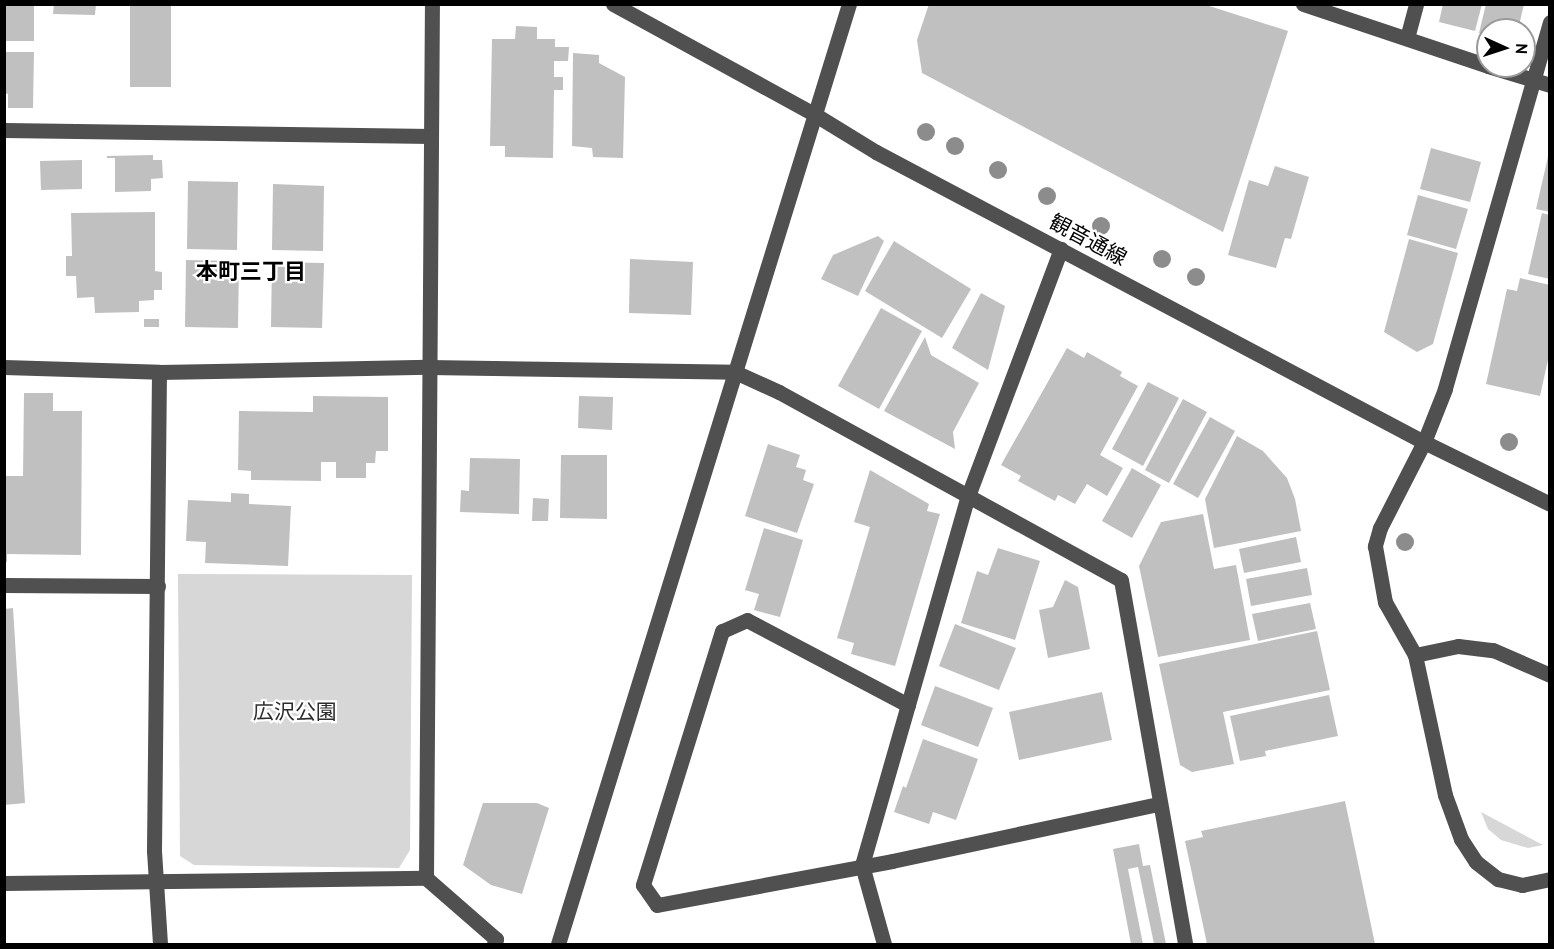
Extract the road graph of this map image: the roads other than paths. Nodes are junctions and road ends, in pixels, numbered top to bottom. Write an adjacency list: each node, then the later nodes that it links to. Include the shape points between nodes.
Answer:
1 (432, 4): 15 (street)
2 (613, 4): 13 (street, 観音通線)
3 (849, 4): 13 (street)
4 (1303, 4): 6 (street)
5 (1416, 4): 8 (street)
6 (1327, 8): 8 (street)
7 (1550, 22): 11 (street)
8 (1407, 38): 9 (street)
9 (1476, 62)
10 (1525, 78): 11 (street)
11 (1534, 81): 12 (street); 21 (street, via 1445,389)
12 (1550, 85)
13 (814, 114): 16 (street, 観音通線, via 876,152); 20 (street)
14 (4, 130): 15 (street)
15 (431, 136): 18 (street)
16 (1061, 249): 21 (street, 観音通線); 22 (street)
17 (4, 367): 19 (street)
18 (429, 367): 19 (street); 20 (street); 31 (street)
19 (159, 372): 25 (street)
20 (735, 372): 22 (street, via 779,392); 37 (street)
21 (1424, 442): 23 (street, 観音通線); 26 (street, via 1380,528 1375,546 1385,602)
22 (968, 496): 28 (street); 29 (street, via 1120,580)
23 (1550, 504)
24 (4, 585): 25 (street)
25 (158, 586): 33 (street)
26 (1415, 655): 27 (street, via 1458,646 1493,650); 32 (street, via 1445,795 1461,839 1476,862 1498,879 1522,885)
27 (1550, 675)
28 (908, 705): 30 (street); 30 (street, via 747,620 722,632 643,885 657,905)
29 (1158, 804): 30 (street); 39 (street)
30 (862, 865): 38 (street)
31 (426, 878): 33 (street); 36 (street, via 496,939)
32 (1550, 879)
33 (156, 881): 34 (street); 35 (street)
34 (4, 883)
35 (160, 945)
36 (494, 945)
37 (558, 945)
38 (884, 945)
39 (1185, 945)

